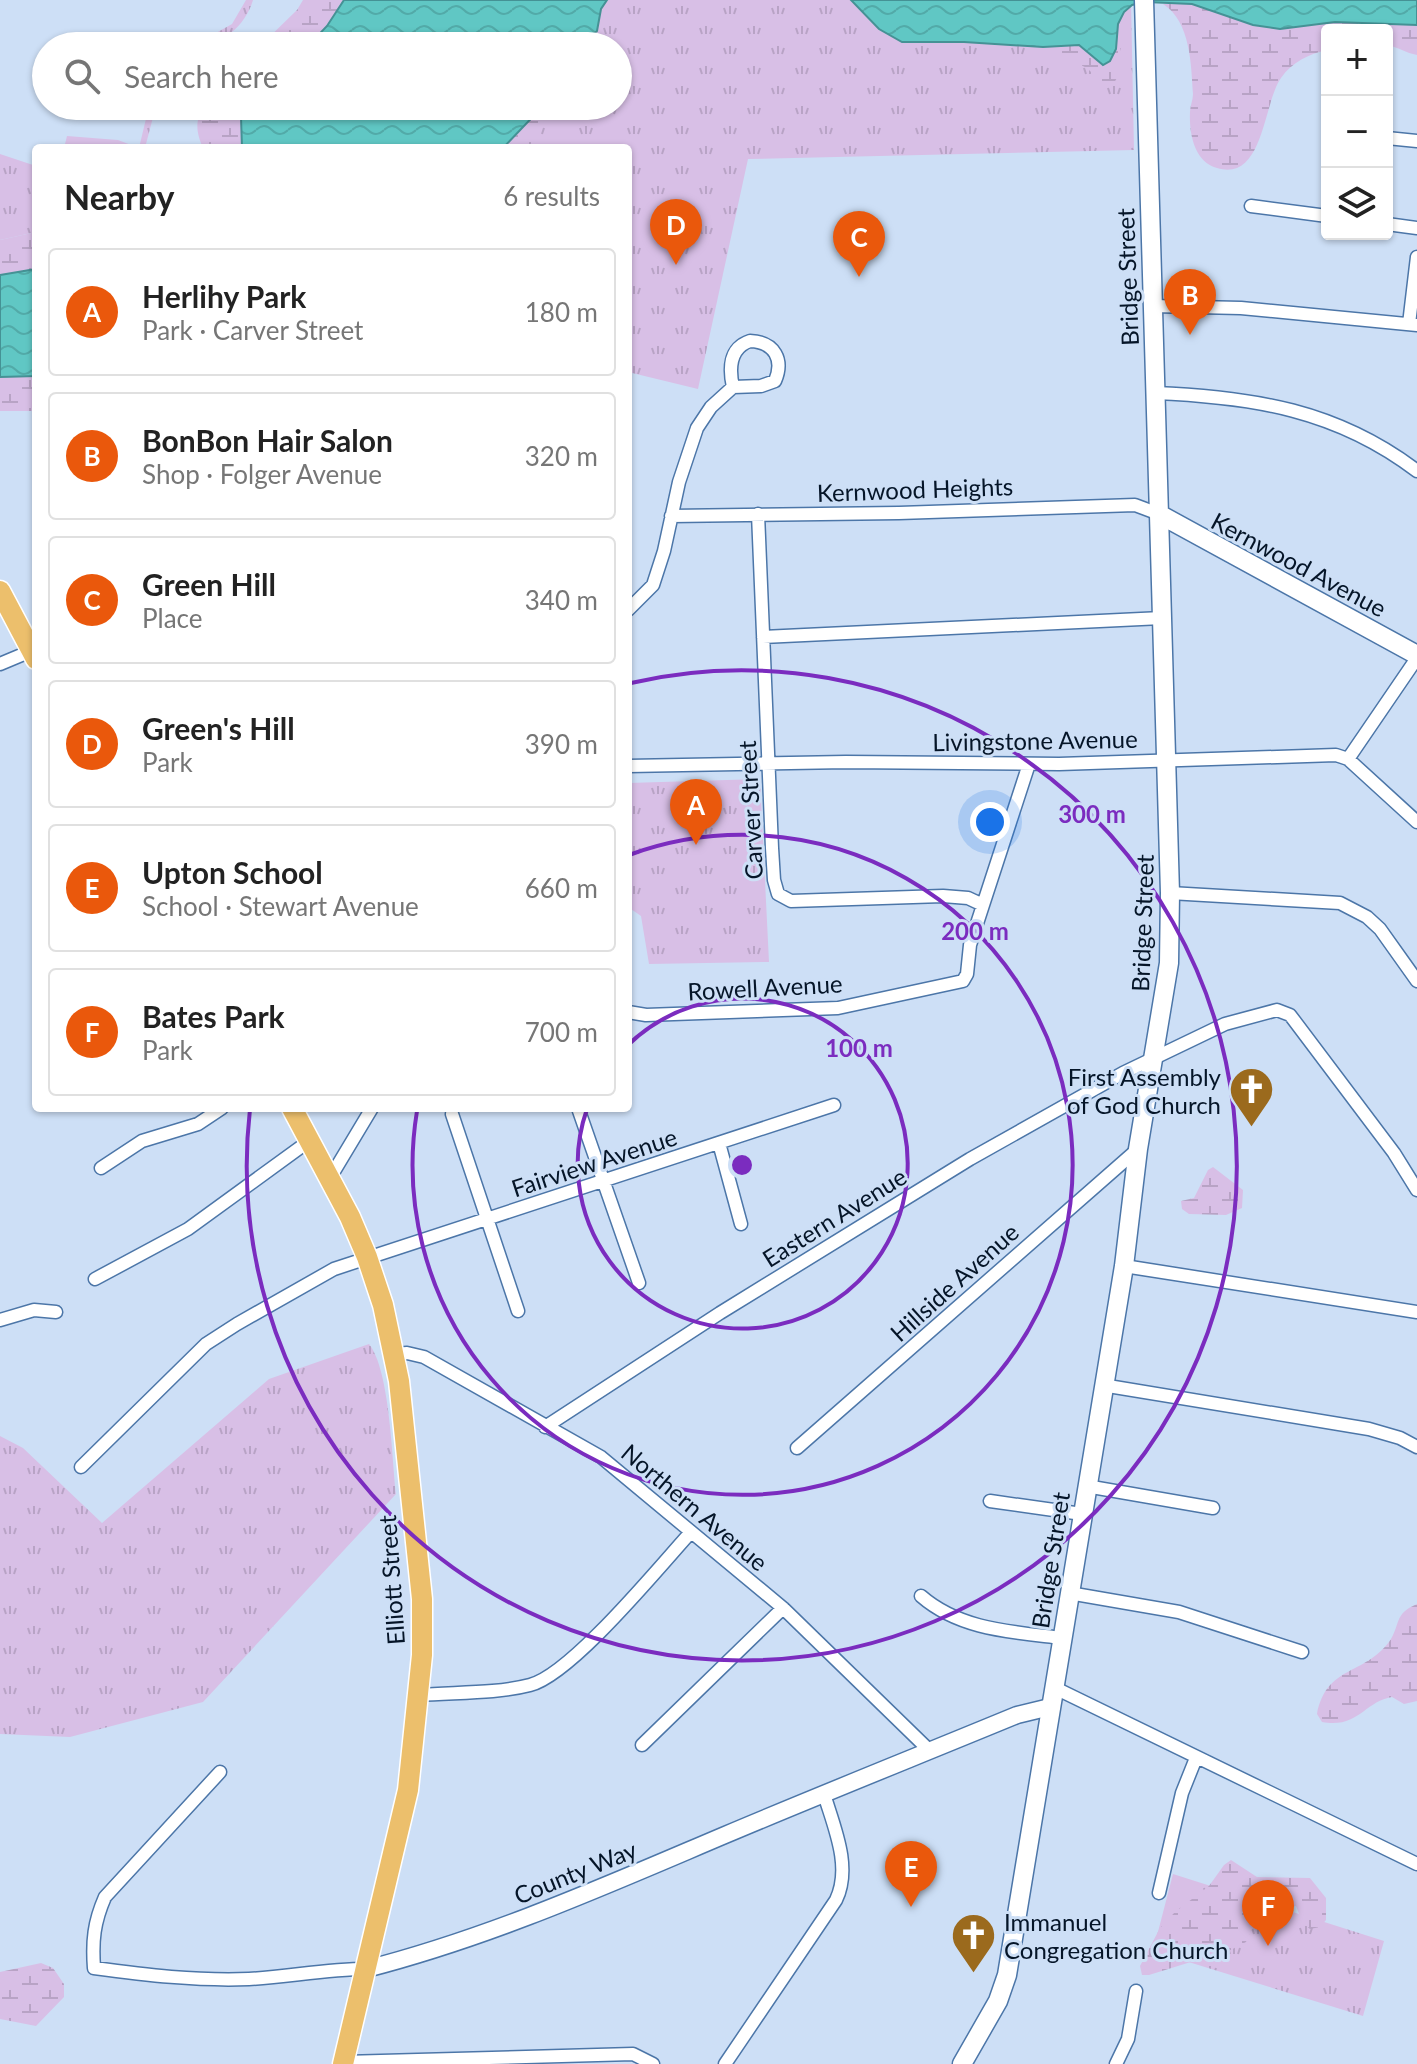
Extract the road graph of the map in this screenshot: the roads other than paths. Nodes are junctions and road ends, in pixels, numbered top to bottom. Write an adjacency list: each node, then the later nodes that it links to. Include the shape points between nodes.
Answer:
1 (1144, 3): 9 (main road, Bridge Street)
2 (1393, 139): 3 (street)
3 (1417, 141)
4 (1251, 206): 5 (street)
5 (1321, 215)
6 (1393, 225): 7 (street)
7 (1417, 228)
8 (1417, 257): 10 (street)
9 (1152, 306): 10 (street, via 1241,308); 12 (main road, Bridge Street)
10 (1413, 325)
11 (733, 387): 11 (street, via 730,373 737,349 755,341 773,349 780,362 775,381); 16 (street, via 697,428)
12 (1155, 393): 13 (street, via 1223,396 1296,411 1367,438); 15 (main road, Bridge Street)
13 (1417, 471)
14 (758, 514): 15 (street, Kernwood Heights, via 1135,505); 16 (street, Kernwood Heights); 20 (street, Carver Street)
15 (1159, 514): 19 (main road, Bridge Street); 23 (main road, Kernwood Avenue)
16 (671, 516): 18 (street, via 653,585)
17 (0, 591): 21 (main road)
18 (632, 606)
19 (1162, 618): 20 (street); 25 (main road, Bridge Street)
20 (763, 637): 27 (street, Carver Street)
21 (32, 651)
22 (32, 656): 24 (street)
23 (1417, 657): 26 (street)
24 (0, 664)
25 (1166, 759): 26 (street, Livingstone Avenue); 28 (street, Livingstone Avenue); 31 (main road, Bridge Street)
26 (1348, 759): 30 (street)
27 (768, 764): 28 (street, Livingstone Avenue); 29 (street, Livingstone Avenue); 32 (street, Carver Street, via 774,880 784,898 805,902 943,896)
28 (1029, 764): 32 (street, Rowell Avenue)
29 (632, 766)
30 (1417, 822)
31 (1170, 893): 33 (street, via 1340,903 1380,929); 35 (main road, Bridge Street, via 1169,963)
32 (983, 905): 34 (street, Rowell Avenue, via 963,981 838,1008)
33 (1417, 981)
34 (632, 1013)
35 (1154, 1059): 44 (main road, Bridge Street); 48 (street, Eastern Avenue, via 1225,1024 1277,1010 1290,1015); 61 (street, Eastern Avenue, via 970,1159)
36 (834, 1105): 43 (street, Fairview Avenue)
37 (216, 1112): 45 (street, via 198,1124 142,1141)
38 (294, 1112): 42 (main road, Elliott Street)
39 (370, 1112): 46 (street)
40 (579, 1112): 47 (street)
41 (452, 1114): 49 (street)
42 (309, 1141): 46 (main road, Elliott Street); 53 (street, via 188,1229)
43 (719, 1143): 47 (street, Fairview Avenue); 50 (street)
44 (1138, 1149): 52 (main road, Bridge Street); 63 (street, Hillside Avenue)
45 (101, 1168)
46 (330, 1178): 51 (main road, Elliott Street)
47 (604, 1182): 49 (street, Fairview Avenue); 54 (street)
48 (1417, 1190)
49 (488, 1220): 51 (street, Fairview Avenue); 55 (street)
50 (741, 1224)
51 (367, 1257): 59 (main road, Elliott Street); 64 (street, Fairview Avenue, via 334,1269 206,1344)
52 (1124, 1266): 57 (street); 60 (main road, Bridge Street)
53 (95, 1279)
54 (639, 1283)
55 (518, 1311)
56 (56, 1312): 58 (street, via 34,1310)
57 (1417, 1312)
58 (0, 1320)
59 (395, 1354): 61 (street, Northern Avenue, via 424,1357); 76 (main road, Elliott Street, via 422,1599)
60 (1102, 1385): 62 (street, via 1369,1429); 65 (main road, Bridge Street)
61 (545, 1427): 69 (street, Northern Avenue, via 601,1457)
62 (1417, 1447)
63 (797, 1448)
64 (81, 1467)
65 (1086, 1486): 67 (street); 68 (main road, Bridge Street)
66 (990, 1501): 68 (street)
67 (1213, 1508)
68 (1082, 1514): 70 (main road, Bridge Street)
69 (691, 1532): 72 (street, Northern Avenue); 76 (street, via 601,1631 546,1678 506,1689)
70 (1069, 1593): 73 (main road, Bridge Street); 74 (street, via 1179,1612)
71 (921, 1596): 73 (street, via 982,1627)
72 (783, 1608): 78 (street); 79 (street, Northern Avenue)
73 (1062, 1638): 75 (main road, Bridge Street)
74 (1302, 1652)
75 (1053, 1687): 77 (main road, Bridge Street); 80 (street)
76 (419, 1695): 85 (main road, Elliott Street, via 403,1818)
77 (1050, 1707): 79 (street, County Way); 91 (main road, Bridge Street, via 1007,1975)
78 (642, 1745)
79 (930, 1751): 82 (street, County Way)
80 (1196, 1758): 83 (street); 84 (street, via 1182,1793)
81 (220, 1772): 85 (street, County Way, via 105,1897 92,1936 94,1968 188,1980)
82 (824, 1794): 85 (street, County Way, via 513,1923); 90 (street, via 843,1885)
83 (1417, 1864)
84 (1159, 1893)
85 (366, 1969): 88 (main road, Elliott Street)
86 (1136, 1991): 92 (street, via 1128,2039)
87 (471, 2061): 88 (street); 89 (street, via 633,2054)
88 (344, 2063)
89 (653, 2064)
90 (725, 2064)
91 (962, 2064)
92 (1116, 2064)

